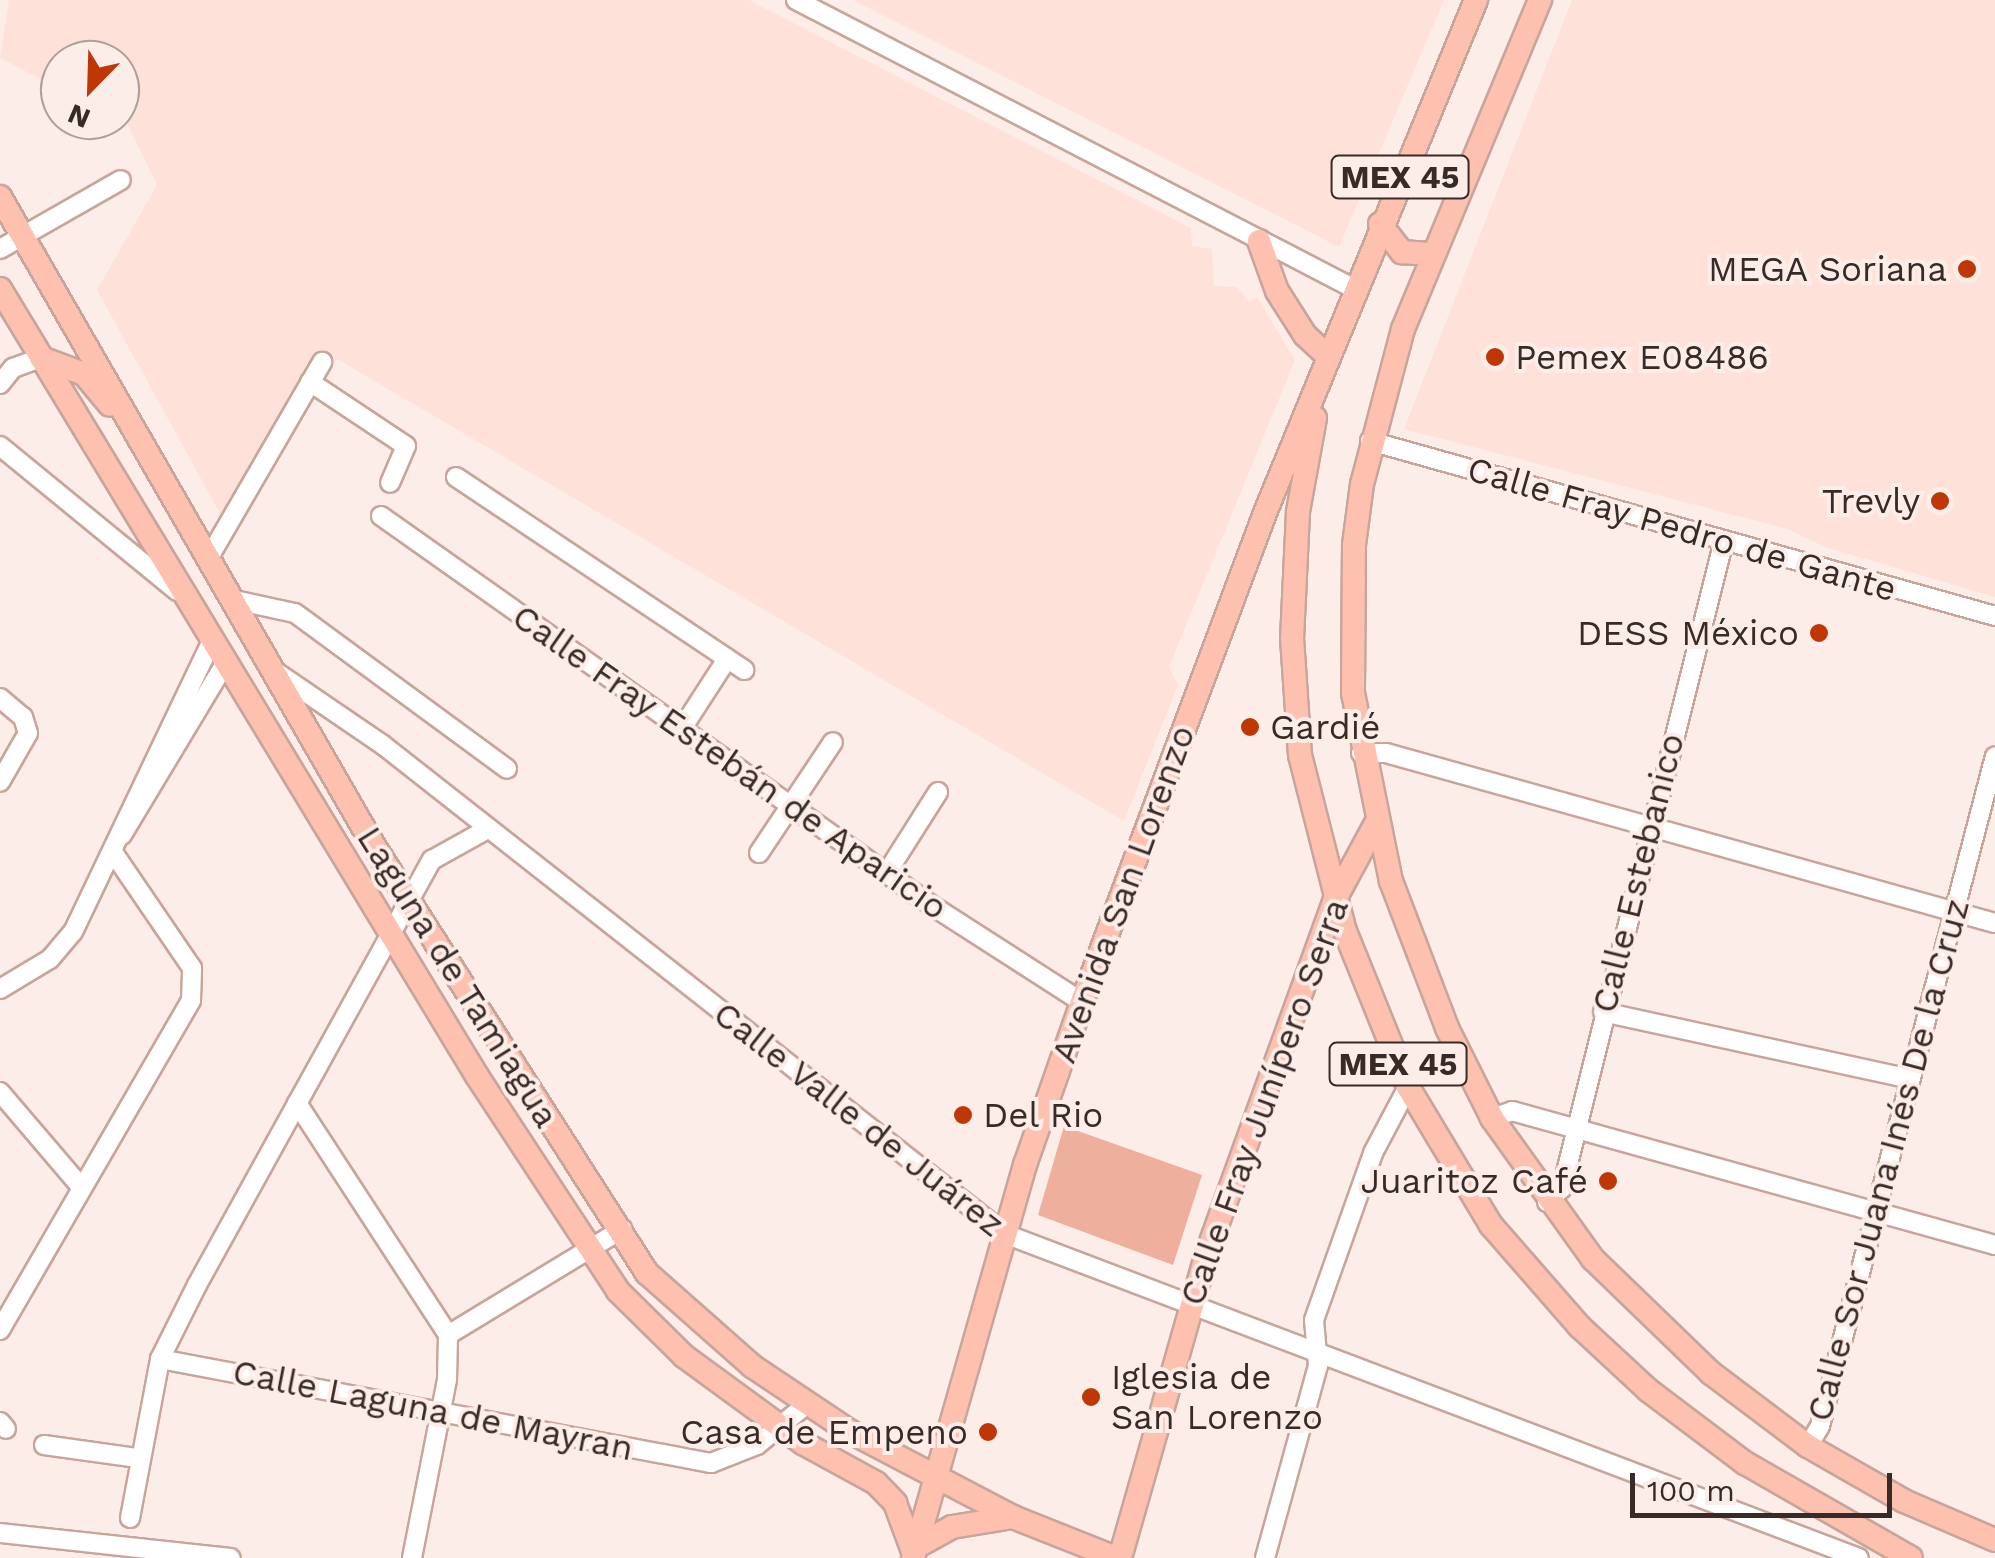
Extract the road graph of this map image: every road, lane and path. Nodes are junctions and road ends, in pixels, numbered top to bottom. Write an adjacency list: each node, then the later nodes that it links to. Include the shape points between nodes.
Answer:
1 (796, 0): 8 (street)
2 (1476, 0): 6 (main road, MEX 45)
3 (1540, 0): 10 (main road, MEX 45)
4 (121, 180): 7 (street)
5 (0, 197): 7 (main road, Laguna de Tamiagua)
6 (1380, 224): 10 (main road, via 1402,252); 11 (main road, MEX 45)
7 (22, 236): 9 (street); 21 (main road, Laguna de Tamiagua)
8 (1259, 241): 11 (street); 13 (main road, via 1277,291 1305,335)
9 (0, 249)
10 (1433, 254): 19 (main road, MEX 45)
11 (1355, 289): 13 (main road, MEX 45)
12 (0, 290): 14 (main road, Laguna de Tamiagua)
13 (1329, 356): 50 (main road, MEX 45, via 1298,512 1292,638 1300,755); 56 (main road, Avenida San Lorenzo / MEX 45)
14 (40, 358): 16 (street); 21 (main road, via 84,374); 27 (main road, Laguna de Tamiagua)
15 (322, 362): 17 (street)
16 (6, 366): 18 (street)
17 (310, 382): 23 (street, via 406,446); 26 (street)
18 (0, 384)
19 (1370, 441): 25 (street, Calle Fray Pedro de Gante); 38 (main road, MEX 45, via 1350,632)
20 (0, 446): 27 (street)
21 (149, 455): 26 (main road, Laguna de Tamiagua)
22 (456, 478): 31 (street)
23 (390, 483)
24 (381, 516): 36 (street, Calle Fray Estebán de Aparicio)
25 (1724, 540): 29 (street, Calle Fray Pedro de Gante); 45 (street, Calle Estebanico)
26 (208, 559): 28 (main road, Laguna de Tamiagua)
27 (184, 597): 30 (main road, Laguna de Tamiagua)
28 (230, 599): 33 (main road, Laguna de Tamiagua); 40 (street, via 295,613)
29 (1995, 616)
30 (211, 643): 32 (main road, Laguna de Tamiagua); 47 (street, via 126,809)
31 (727, 659): 34 (street); 36 (street)
32 (224, 665): 47 (street); 54 (main road, Laguna de Tamiagua)
33 (273, 670): 46 (street, Calle Valle de Juárez, via 383,746); 51 (main road, Laguna de Tamiagua)
34 (744, 670)
35 (0, 698): 41 (street, via 23,716 28,733)
36 (681, 730): 43 (street, Calle Fray Estebán de Aparicio)
37 (833, 742): 43 (street)
38 (1360, 753): 44 (main road, MEX 45); 45 (street, via 1386,753)
39 (1995, 756): 52 (street, Calle Sor Juana Inés De la Cruz)
40 (507, 769)
41 (0, 782)
42 (938, 792): 49 (street)
43 (791, 807): 48 (street); 49 (street, Calle Fray Estebán de Aparicio)
44 (1375, 825): 50 (main road, Calle Fray Junípero Serra / MEX 45); 62 (main road, MEX 45, via 1417,959)
45 (1648, 827): 52 (street); 57 (street, Calle Estebanico)
46 (486, 830): 51 (street, via 432,860); 68 (street, Calle Valle de Juárez)
47 (116, 845): 55 (street, via 63,946); 64 (street, via 186,956 193,988)
48 (759, 852)
49 (886, 874): 56 (street, Calle Fray Estebán de Aparicio)
50 (1336, 899): 59 (main road, MEX 45); 71 (main road, Calle Fray Junípero Serra / MEX 45)
51 (410, 904): 54 (street); 67 (main road, Laguna de Tamiagua)
52 (1954, 912): 53 (street); 58 (street, Calle Sor Juana Inés De la Cruz)
53 (1995, 923)
54 (393, 938): 61 (street); 70 (main road, Laguna de Tamiagua)
55 (0, 988)
56 (1082, 1002): 68 (main road, Avenida San Lorenzo / MEX 45)
57 (1603, 1012): 58 (street); 63 (street, Calle Estebanico)
58 (1910, 1078): 66 (street, Calle Sor Juana Inés De la Cruz)
59 (1408, 1087): 74 (street, via 1373,1153 1340,1240 1314,1320); 94 (main road, MEX 45, via 1492,1224 1579,1326 1648,1390 1746,1463)
60 (0, 1092): 64 (street)
61 (296, 1103): 73 (street); 75 (street)
62 (1492, 1118): 63 (street, via 1512,1111); 65 (main road, MEX 45)
63 (1574, 1130): 65 (street, Calle Estebanico, via 1562,1188); 66 (street)
64 (82, 1188): 72 (street)
65 (1547, 1202): 80 (main road, MEX 45, via 1652,1320)
66 (1876, 1216): 69 (street); 80 (street, Calle Sor Juana Inés De la Cruz, via 1820,1426)
67 (622, 1229): 70 (street); 76 (main road, Laguna de Tamiagua, via 666,1296)
68 (1005, 1234): 71 (street, Calle Valle de Juárez); 82 (main road, Avenida San Lorenzo / MEX 45)
69 (1995, 1245)
70 (587, 1247): 73 (street); 78 (main road, Laguna de Tamiagua, via 642,1319)
71 (1190, 1306): 74 (street, Calle Valle de Juárez); 91 (main road, Calle Fray Junípero Serra / MEX 45)
72 (0, 1329)
73 (448, 1335): 77 (street)
74 (1317, 1347): 92 (street, via 1318,1365); 93 (street, Calle Valle de Juárez)
75 (160, 1359): 77 (street, Calle Laguna de Mayran); 81 (street)
76 (807, 1404): 78 (street, Calle Laguna de Mayran); 82 (main road, Laguna de Tamiagua)
77 (442, 1411): 78 (street, Calle Laguna de Mayran, via 711,1462 739,1456); 90 (street)
78 (782, 1427): 88 (main road, Laguna de Tamiagua, via 876,1483 895,1503)
79 (44, 1445): 81 (street)
80 (1808, 1446): 86 (main road, MEX 45, via 1904,1501)
81 (138, 1458): 84 (street)
82 (937, 1477): 83 (main road, Laguna de Tamiagua); 88 (main road, Avenida San Lorenzo / MEX 45)
83 (1013, 1517): 87 (main road, Laguna de Tamiagua); 88 (main road, via 952,1528)
84 (130, 1518)
85 (0, 1533): 89 (street)
86 (1995, 1540)
87 (1071, 1548): 91 (main road, Laguna de Tamiagua)
88 (915, 1553)
89 (231, 1558)
90 (412, 1558)
91 (1118, 1558)
92 (1265, 1558)
93 (1859, 1558)
94 (1911, 1558)

